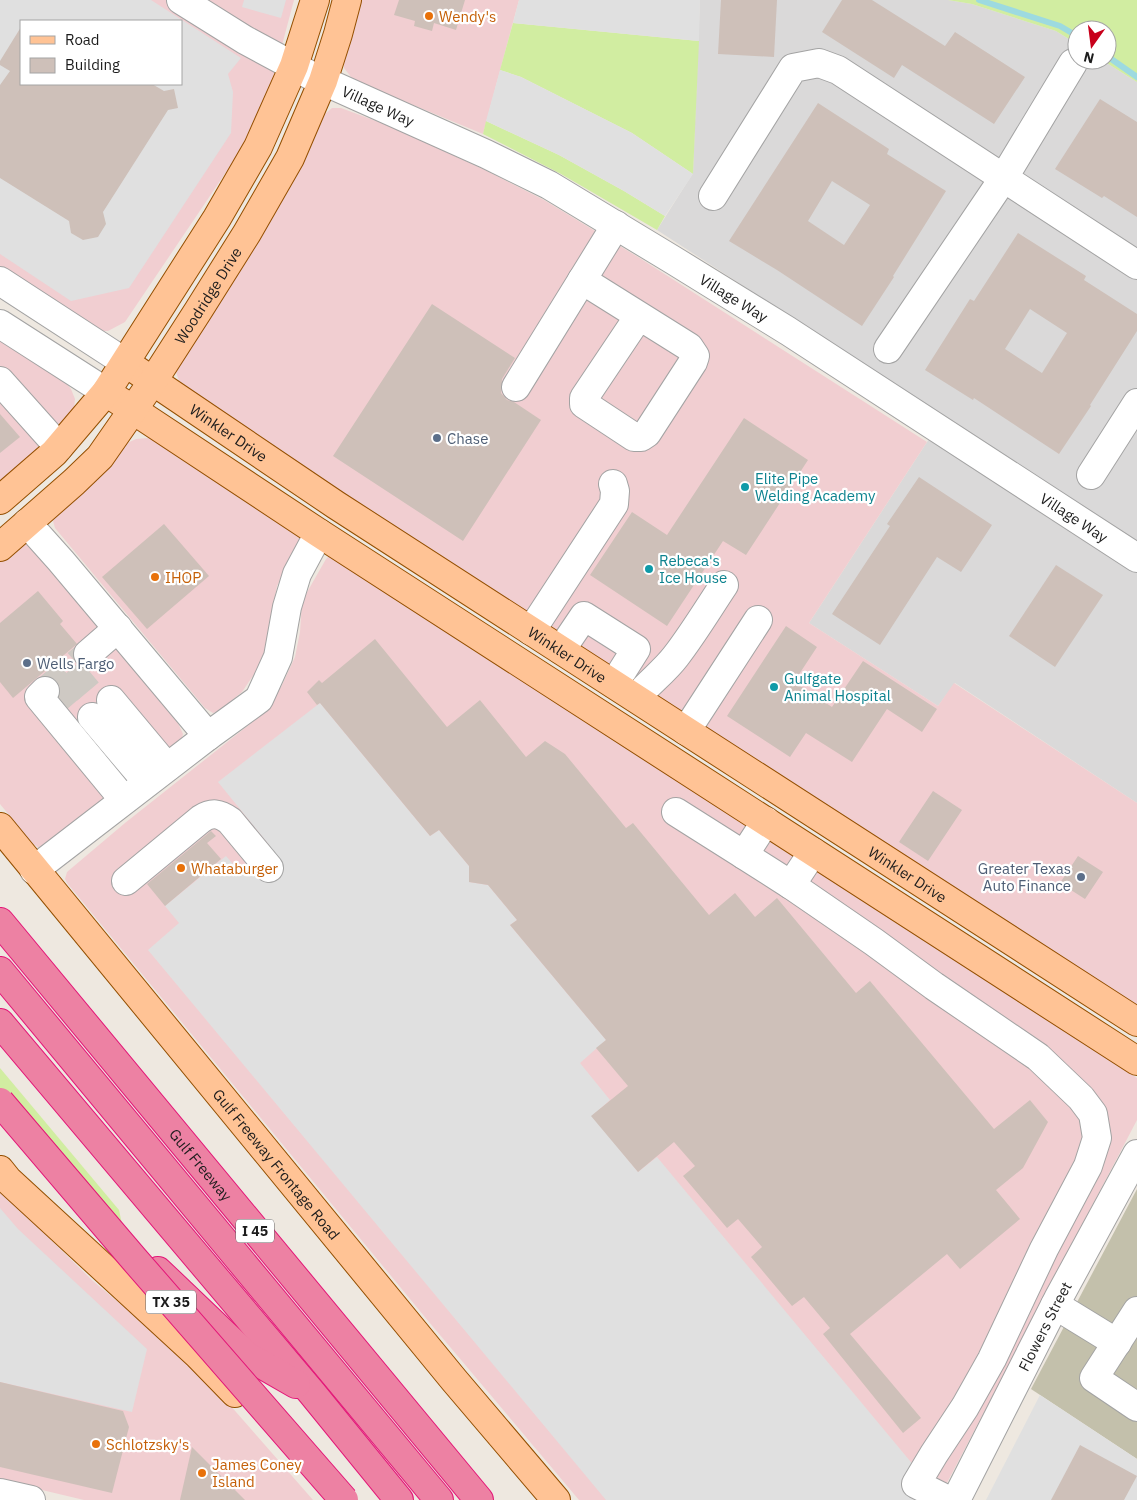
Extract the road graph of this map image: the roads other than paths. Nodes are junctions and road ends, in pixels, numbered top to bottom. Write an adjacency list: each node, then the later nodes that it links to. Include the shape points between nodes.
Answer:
1 (181, 0): 5 (street, Village Way, via 245,40)
2 (315, 0): 5 (main road, Woodridge Drive)
3 (347, 0): 5 (main road, Woodridge Drive, via 338,34)
4 (1069, 70): 6 (street)
5 (309, 74): 8 (street, Village Way, via 486,154 549,185); 15 (main road, Woodridge Drive, via 258,147 218,218); 17 (main road, Woodridge Drive, via 290,158)
6 (1003, 179): 7 (street, via 838,70 819,63 793,68); 9 (street); 14 (street)
7 (713, 196)
8 (616, 225): 10 (street); 31 (street, Village Way, via 788,331)
9 (1137, 265)
10 (582, 280): 12 (street); 18 (street)
11 (0, 281): 15 (street, Winkler Drive)
12 (639, 316)
13 (0, 324): 19 (street)
14 (888, 349)
15 (126, 363): 17 (main road, Winkler Drive); 19 (main road, Woodridge Drive)
16 (0, 381): 22 (street)
17 (153, 381): 21 (main road, Woodridge Drive); 26 (main road, Winkler Drive)
18 (516, 387)
19 (106, 392): 21 (main road); 22 (main road, Woodridge Drive)
20 (1137, 402): 23 (street)
21 (134, 409): 27 (main road, Woodridge Drive, via 100,457); 28 (main road)
22 (59, 446): 25 (main road, Woodridge Drive)
23 (1091, 475)
24 (614, 484): 37 (street, via 614,504)
25 (2, 494)
26 (336, 505): 28 (main road); 30 (main road, Winkler Drive)
27 (27, 523): 29 (main road, Woodridge Drive); 36 (street)
28 (319, 533): 32 (main road); 44 (street, via 297,574 278,657 259,698)
29 (0, 547)
30 (407, 551): 32 (main road); 37 (main road, Winkler Drive)
31 (1137, 558)
32 (388, 578): 34 (main road)
33 (724, 585): 41 (street, via 662,672 649,682)
34 (435, 608): 37 (main road, via 481,616 509,634 521,637); 45 (main road)
35 (758, 620): 43 (street)
36 (118, 628): 39 (street); 44 (street)
37 (531, 631): 38 (main road, Winkler Drive)
38 (561, 650): 41 (main road, Winkler Drive); 41 (street, via 584,616 636,649)
39 (88, 654)
40 (45, 691): 46 (street, via 38,696)
41 (625, 691): 42 (main road, Winkler Drive)
42 (662, 715): 43 (main road, Winkler Drive); 45 (main road)
43 (686, 731): 53 (main road, Winkler Drive)
44 (208, 736): 46 (street)
45 (642, 742): 48 (main road)
46 (147, 782): 46 (street, via 97,712); 54 (street)
47 (676, 812): 52 (street)
48 (766, 822): 51 (main road); 52 (street)
49 (0, 827): 54 (main road, Gulf Freeway Frontage Road)
50 (0, 843): 54 (main road, via 11,855)
51 (812, 852): 57 (main road); 58 (street)
52 (744, 855): 58 (street)
53 (881, 857): 57 (main road); 62 (main road, Winkler Drive)
54 (31, 867): 82 (main road, Gulf Freeway Frontage Road)
55 (269, 868): 56 (street, via 230,821 215,813 201,820)
56 (126, 881)
57 (862, 884): 63 (main road)
58 (791, 885): 67 (street, via 1038,1057 1074,1091 1093,1114 1097,1138)
59 (0, 922): 81 (highway, Gulf Freeway / I 45)
60 (0, 971): 80 (highway, Gulf Freeway / I 45)
61 (0, 1022): 73 (highway)
62 (1137, 1022)
63 (1137, 1061)
64 (0, 1102): 78 (highway, TX 35, bridge)
65 (0, 1120): 73 (highway, via 247,1356)
66 (1137, 1154): 69 (street, Flowers Street)
67 (1088, 1166): 69 (street); 83 (street, via 992,1359 916,1484)
68 (0, 1170): 77 (main road, via 198,1354 277,1437)
69 (1121, 1184): 70 (street, Flowers Street)
70 (1055, 1305): 72 (street); 84 (street, Flowers Street)
71 (1137, 1311): 72 (street)
72 (1117, 1343): 74 (street, via 1094,1378)
73 (312, 1393): 79 (highway)
74 (1137, 1407)
75 (0, 1493): 76 (street)
76 (31, 1500)
77 (328, 1500)
78 (344, 1500)
79 (399, 1500)
80 (439, 1500)
81 (479, 1500)
82 (556, 1500)
83 (948, 1500)
84 (956, 1500)

